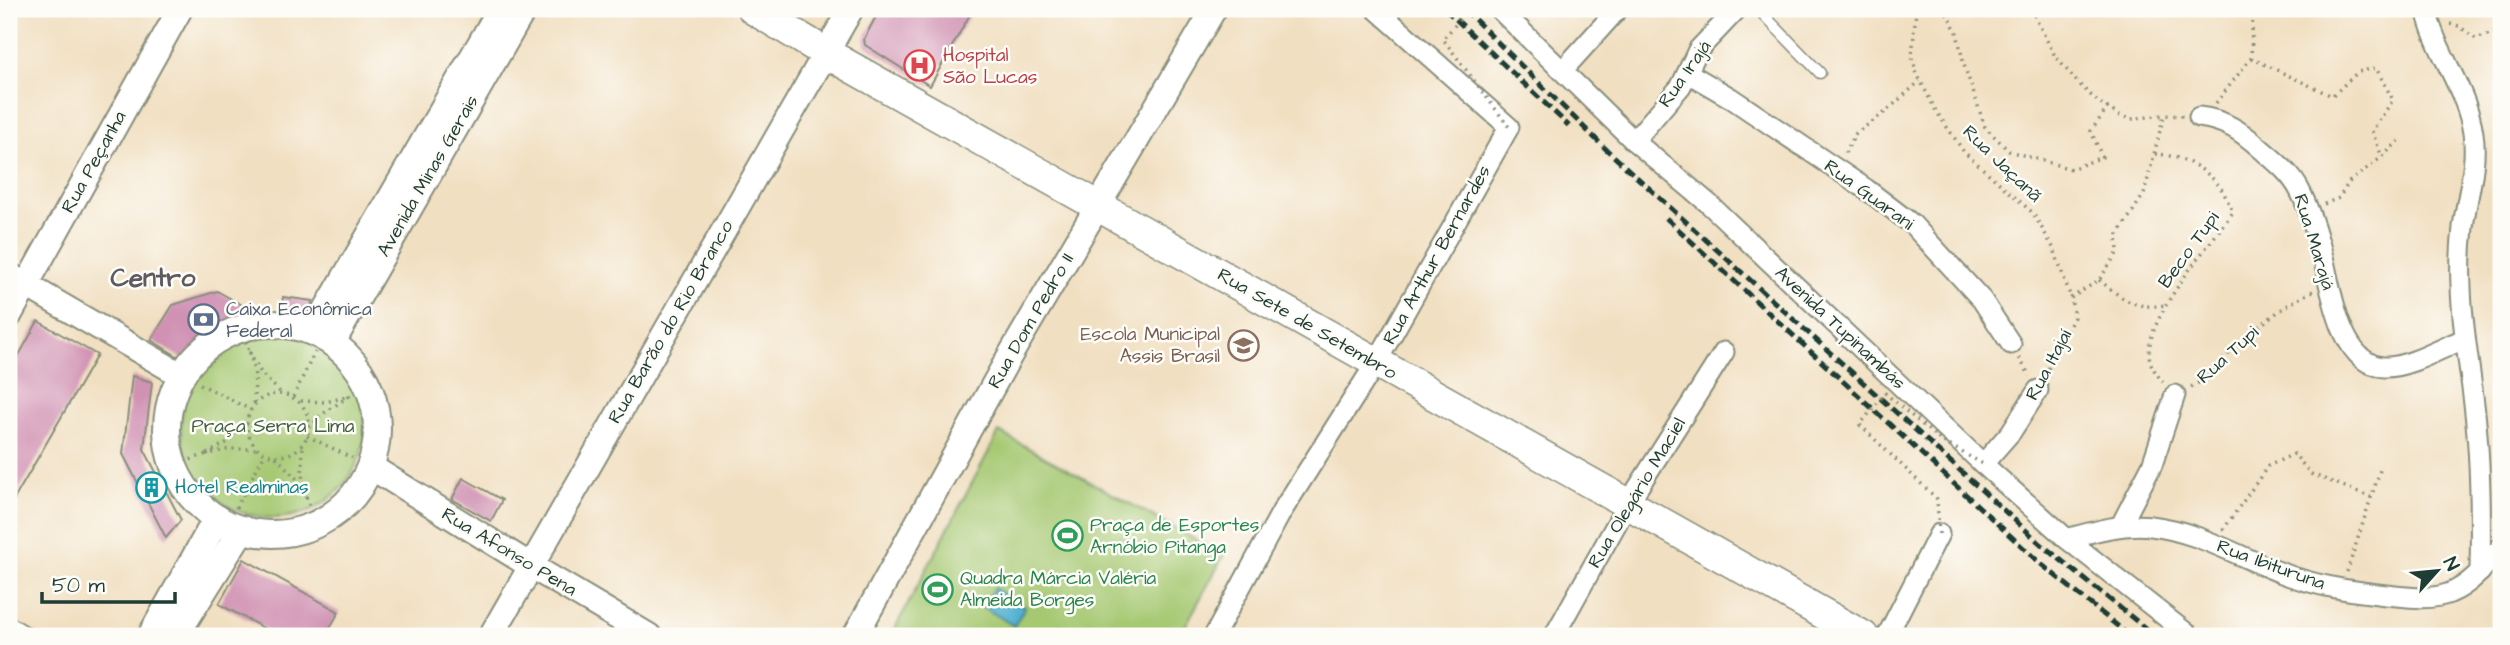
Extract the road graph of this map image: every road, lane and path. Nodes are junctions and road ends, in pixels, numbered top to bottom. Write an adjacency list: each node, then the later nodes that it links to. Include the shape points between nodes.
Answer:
1 (180, 9): 37 (street, Rua Peçanha)
2 (501, 9): 44 (main road, Avenida Minas Gerais)
3 (523, 9): 44 (main road, Avenida Minas Gerais)
4 (753, 9): 20 (main road, Rua Sete de Setembro)
5 (851, 9): 20 (street, Rua Barão do Rio Branco)
6 (1214, 9): 35 (street, Rua Dom Pedro II)
7 (1376, 9): 29 (street)
8 (1469, 9): 29 (path, bridge, via 1443,40)
9 (1499, 9): 22 (street, Avenida Tupinambás)
10 (1618, 9): 22 (street)
11 (1737, 9): 23 (street, Rua Irajá, via 1698,50)
12 (1758, 9): 24 (lane)
13 (1916, 9): 25 (path, Rua Jaçanã, via 1912,58)
14 (1941, 9): 26 (path, via 1958,33 1985,127 2009,151 2071,169 2102,157 2091,131)
15 (2031, 9): 26 (path, via 2064,68)
16 (2253, 9): 21 (path)
17 (2426, 9): 45 (street, via 2473,131 2475,155 2463,228)
18 (2501, 30): 19 (path, via 2476,39)
19 (2471, 35)
20 (826, 53): 35 (main road, Rua Sete de Setembro); 80 (street, Rua Barão do Rio Branco)
21 (2251, 58): 28 (path); 34 (path, via 2332,96 2358,72 2376,68 2393,100 2372,131)
22 (1563, 70): 32 (street, Avenida Tupinambás)
23 (1688, 73): 32 (street, Rua Irajá); 46 (street, Rua Guarani, via 1912,224 1982,300)
24 (1820, 73)
25 (1920, 81): 30 (path); 40 (path, Rua Jaçanã, via 1964,152 2033,213 2054,249)
26 (2108, 107): 27 (path, via 2131,119)
27 (2164, 115): 28 (path); 33 (path)
28 (2202, 118): 36 (street, Rua Marajá, via 2241,131 2287,171)
29 (1509, 127): 49 (street, Rua Arthur Bernardes)
30 (1852, 139)
31 (2401, 139): 34 (path)
32 (1634, 141): 68 (street, Avenida Tupinambás, via 1708,203)
33 (2155, 154): 38 (path, via 2144,194 2117,236 2118,252); 41 (path, Beco Tupi, via 2194,164 2220,186 2233,212)
34 (2382, 157): 36 (path, via 2349,182 2339,198)
35 (1098, 205): 49 (main road, Rua Sete de Setembro); 89 (street, Rua Dom Pedro II)
36 (2306, 205): 39 (street, Rua Marajá)
37 (17, 279): 42 (street, Rua Peçanha); 50 (street)
38 (2099, 279): 40 (path); 41 (path, via 2127,302 2148,308)
39 (2328, 284): 45 (street, Rua Marajá, via 2341,328 2353,348 2382,368 2400,366); 54 (path, Rua Tupi, via 2294,300 2251,332 2200,382)
40 (2071, 298): 51 (path, Rua Itajaí, via 2074,317)
41 (2167, 304): 54 (path, Beco Tupi, via 2156,323 2149,354 2155,374)
42 (9, 316)
43 (243, 335): 48 (path)
44 (322, 339): 50 (main road, via 278,323 250,325 222,336 199,353); 56 (path); 67 (main road, via 357,367 373,398 377,433)
45 (2464, 339): 81 (street, via 2480,469)
46 (2011, 344): 51 (path)
47 (1724, 352): 72 (street, Rua Olegário Maciel)
48 (250, 353): 53 (path, via 261,373); 58 (path, via 255,376)
49 (1376, 363): 72 (main road, Rua Sete de Setembro); 90 (street, Rua Arthur Bernardes, via 1282,511)
50 (185, 377): 58 (path); 75 (main road, via 171,400 170,454 180,479 197,501)
51 (2038, 390): 68 (street, Rua Itajaí)
52 (363, 391): 55 (path)
53 (283, 394): 56 (path); 58 (path, via 262,398)
54 (2175, 395): 76 (street, Rua Tupi, via 2152,465)
55 (349, 396): 57 (path, via 327,402); 60 (path, via 320,416)
56 (293, 397): 57 (path)
57 (298, 401): 60 (path, via 307,413)
58 (253, 407): 59 (path)
59 (248, 421): 63 (path, via 249,436); 64 (path, via 237,435)
60 (309, 430): 61 (path)
61 (307, 436): 62 (path); 67 (path)
62 (303, 443): 65 (path, via 291,454); 70 (path)
63 (263, 451): 64 (path, via 230,449); 65 (path); 75 (path)
64 (207, 454): 66 (path)
65 (275, 456): 70 (path, via 288,466)
66 (184, 463)
67 (362, 463): 75 (main road, via 355,494 332,516 304,529 273,534); 80 (street, Rua Afonso Pena)
68 (1983, 464): 77 (path, bridge, via 1940,440 1885,393 1860,425 1937,499); 78 (street, Avenida Tupinambás)
69 (2381, 467): 71 (path)
70 (306, 497): 73 (path)
71 (2371, 497): 74 (path, via 2311,474 2294,454 2268,466); 82 (path)
72 (1627, 505): 91 (street, Rua Olegário Maciel); 92 (main road, Rua Sete de Setembro)
73 (314, 516)
74 (2230, 520)
75 (230, 521): 85 (main road); 86 (main road)
76 (2121, 525): 78 (street, Rua Ibituruna); 82 (street, Rua Ibituruna, via 2174,530 2283,574)
77 (1939, 534): 93 (street)
78 (2067, 539): 94 (street, Avenida Tupinambás)
79 (2501, 547): 81 (street, Rua Ibituruna)
80 (531, 566): 87 (street, Rua Barão do Rio Branco); 88 (street, Rua Afonso Pena)
81 (2480, 572): 82 (street, Rua Ibituruna, via 2439,597)
82 (2341, 589)
83 (9, 627): 84 (street)
84 (24, 636)
85 (151, 636)
86 (175, 636)
87 (491, 636)
88 (649, 636)
89 (855, 636)
90 (1214, 636)
91 (1554, 636)
92 (1863, 636)
93 (1887, 636)
94 (2190, 636)

